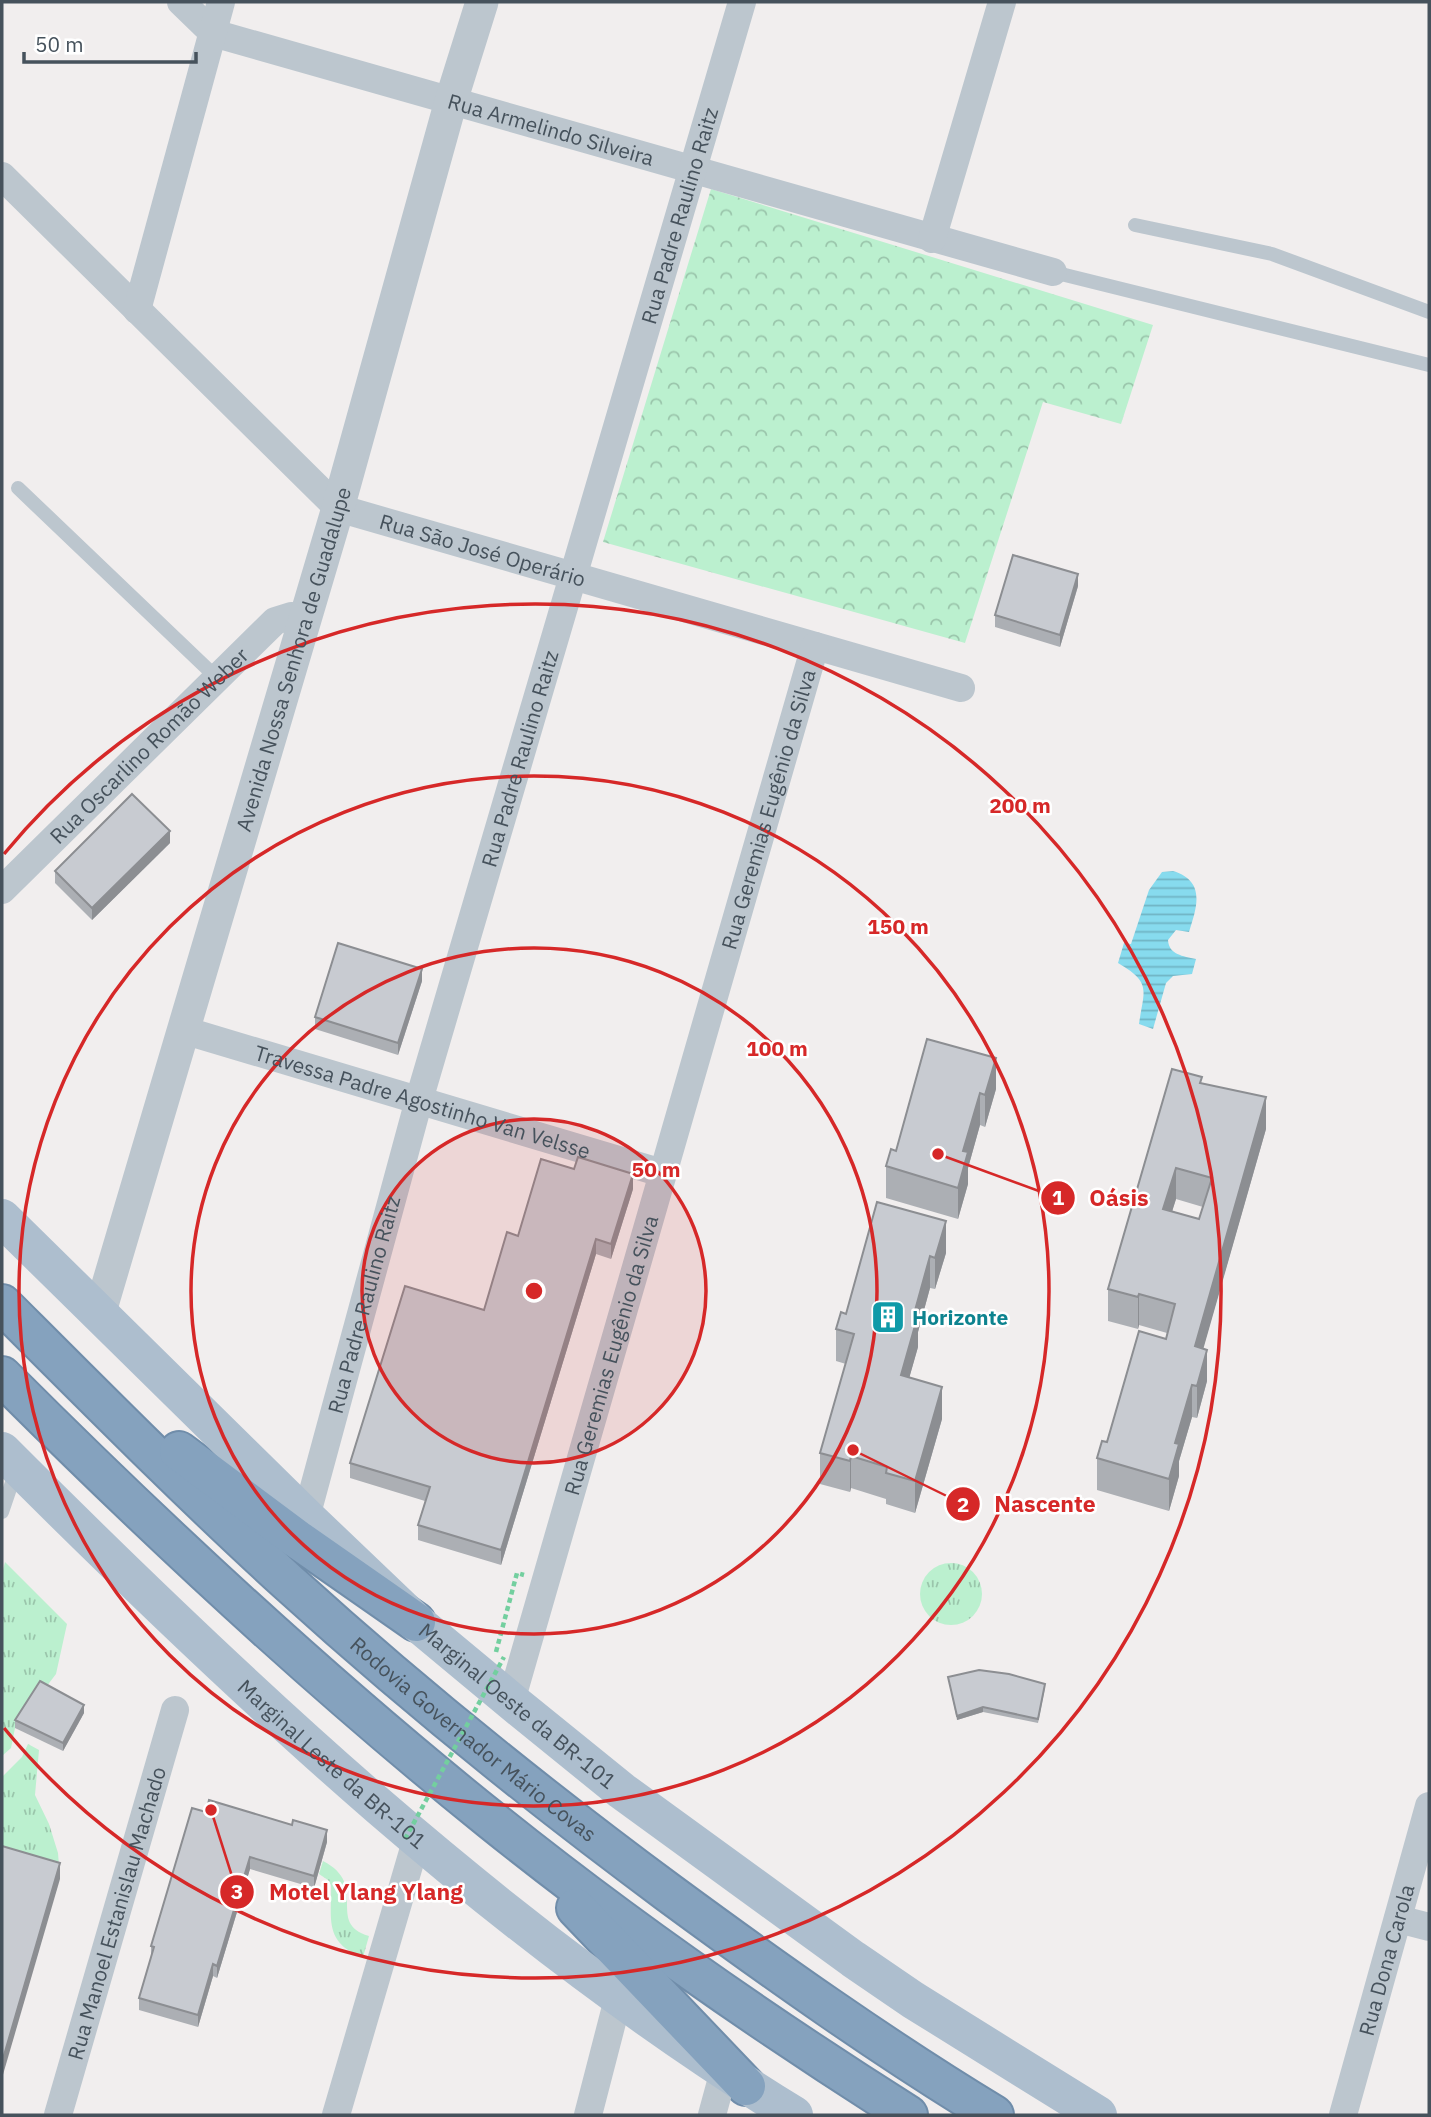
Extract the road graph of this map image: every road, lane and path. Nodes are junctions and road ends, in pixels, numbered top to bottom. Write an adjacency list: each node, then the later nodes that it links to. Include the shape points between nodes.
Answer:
1 (181, 2): 6 (street, Rua Armelindo Silveira)
2 (221, 2): 6 (street)
3 (482, 2): 7 (street, Avenida Nossa Senhora de Guadalupe)
4 (742, 2): 8 (street, Rua Padre Raulino Raitz)
5 (1002, 2): 11 (street)
6 (213, 33): 7 (street, Rua Armelindo Silveira); 13 (street)
7 (451, 101): 8 (street, Rua Armelindo Silveira); 17 (street, Avenida Nossa Senhora de Guadalupe)
8 (693, 170): 11 (street, Rua Armelindo Silveira); 18 (street, Rua Padre Raulino Raitz)
9 (2, 176): 13 (street, Rua São José Operário)
10 (1135, 225): 14 (lane, via 1272,254)
11 (932, 239): 12 (street, Rua Armelindo Silveira)
12 (1053, 272): 15 (lane)
13 (137, 310): 17 (street, Rua São José Operário)
14 (1429, 312)
15 (1429, 365)
16 (18, 488): 21 (lane)
17 (338, 508): 18 (street, Rua São José Operário); 19 (street, Avenida Nossa Senhora de Guadalupe)
18 (573, 576): 20 (street, Rua São José Operário); 25 (street, Rua Padre Raulino Raitz)
19 (305, 617): 21 (street, Rua Oscarlino Romão Weber, via 275,621); 24 (street, Avenida Nossa Senhora de Guadalupe)
20 (815, 646): 22 (street, Rua São José Operário); 26 (street, Rua Geremias Eugênio da Silva)
21 (217, 678): 23 (street, Rua Oscarlino Romão Weber)
22 (961, 688)
23 (2, 890)
24 (183, 1030): 25 (street, Travessa Padre Agostinho Van Velsse); 29 (street, Avenida Nossa Senhora de Guadalupe)
25 (419, 1100): 26 (street, Travessa Padre Agostinho Van Velsse); 34 (street, Rua Padre Raulino Raitz)
26 (662, 1173): 37 (street, Rua Geremias Eugênio da Silva)
27 (2, 1218): 29 (main road, Marginal Oeste da BR-101)
28 (2, 1304): 31 (highway, Rodovia Governador Mário Covas)
29 (99, 1315): 34 (main road, Marginal Oeste da BR-101)
30 (2, 1376): 40 (highway, via 253,1617)
31 (74, 1376): 35 (highway); 52 (highway, Rodovia Governador Mário Covas, via 288,1583 533,1790 826,2008)
32 (10, 1459): 33 (lane); 41 (main road, Marginal Leste da BR-101, via 228,1672)
33 (2, 1511)
34 (306, 1517): 35 (main road, Marginal Oeste da BR-101)
35 (416, 1622): 37 (main road, Marginal Oeste da BR-101)
36 (504, 1657): 41 (path, bridge)
37 (511, 1701): 53 (main road, Marginal Oeste da BR-101, via 622,1791 853,1959)
38 (175, 1710): 46 (street, Rua Manoel Estanislau Machado)
39 (1429, 1806): 42 (street, Rua Dona Carola)
40 (492, 1821): 45 (highway); 51 (highway, via 674,1958)
41 (411, 1838): 44 (main road, Marginal Leste da BR-101); 47 (street)
42 (1398, 1919): 43 (street); 54 (street, Rua Dona Carola)
43 (1429, 1927)
44 (618, 1999): 45 (main road, Marginal Leste da BR-101); 48 (street)
45 (735, 2078): 49 (street); 50 (main road, Marginal Leste da BR-101)
46 (58, 2115)
47 (337, 2115)
48 (588, 2115)
49 (712, 2115)
50 (794, 2115)
51 (908, 2115)
52 (994, 2115)
53 (1098, 2115)
54 (1343, 2115)

